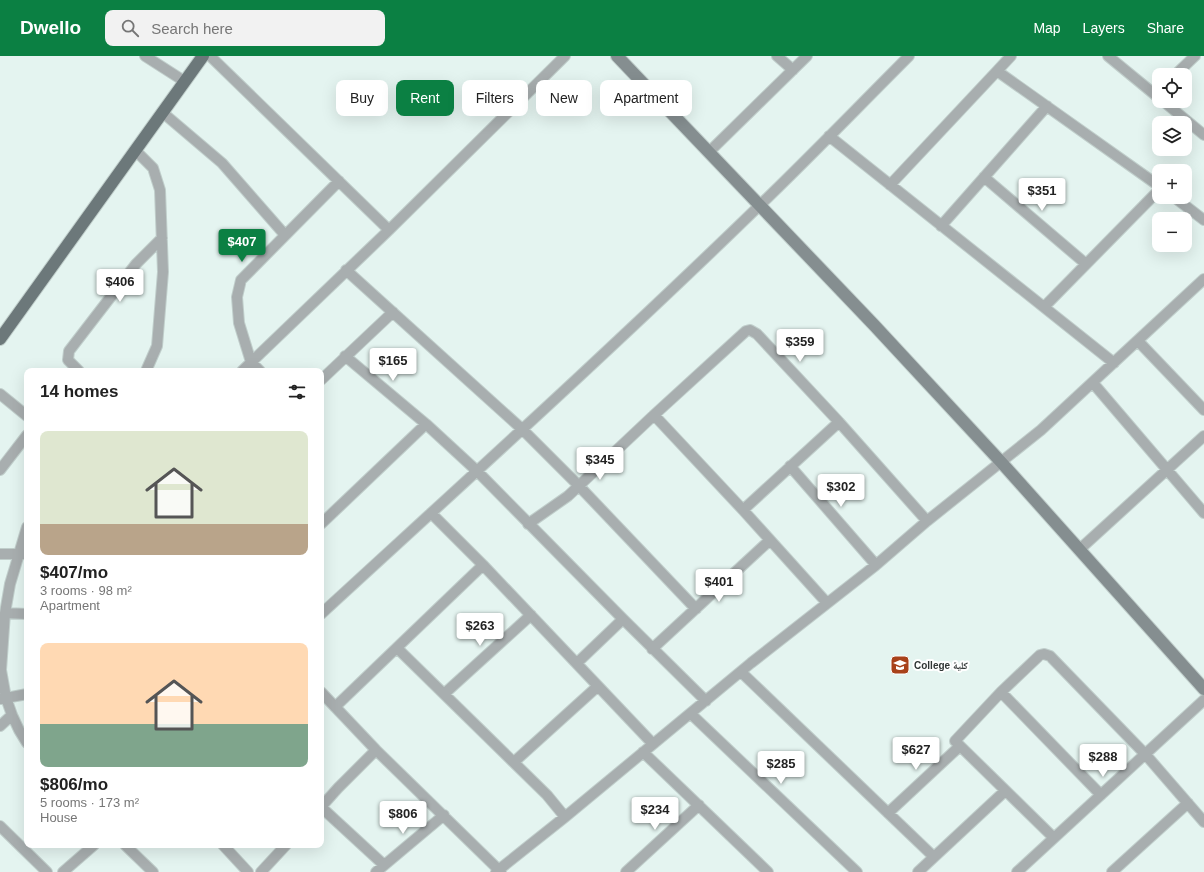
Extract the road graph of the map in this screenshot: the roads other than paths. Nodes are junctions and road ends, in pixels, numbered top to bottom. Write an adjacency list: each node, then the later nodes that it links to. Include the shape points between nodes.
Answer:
1 (145, 56): 15 (street)
2 (203, 56): 15 (main road)
3 (210, 56): 25 (street)
4 (565, 56): 33 (street)
5 (617, 56): 23 (street)
6 (776, 56): 13 (street)
7 (807, 56): 13 (street)
8 (909, 56): 20 (street)
9 (1011, 56): 14 (street)
10 (1108, 56): 16 (street)
11 (1195, 56): 12 (street)
12 (1183, 68)
13 (793, 70): 23 (street)
14 (997, 71): 17 (street); 27 (street)
15 (184, 81): 19 (main road)
16 (1152, 91)
17 (1047, 106): 24 (street); 26 (street)
18 (1172, 108): 21 (street)
19 (162, 112): 22 (main road); 34 (street, via 222,163)
20 (829, 136): 27 (street); 30 (street)
21 (1204, 136)
22 (135, 150): 35 (street, via 152,168 160,190); 41 (main road)
23 (709, 152): 30 (street)
24 (984, 177): 32 (street); 36 (street)
25 (339, 181): 33 (street); 34 (street)
26 (1152, 181)
27 (890, 185): 32 (street)
28 (1152, 197): 36 (street)
29 (1183, 204): 31 (street)
30 (760, 206): 58 (street); 61 (street)
31 (1204, 220)
32 (941, 226): 39 (street)
33 (390, 230): 37 (street)
34 (285, 235): 44 (street, via 240,280 237,297 239,323)
35 (162, 238): 46 (street, via 136,264 69,351 68,360); 47 (street, via 163,272 157,346)
36 (1086, 264): 39 (street)
37 (346, 270): 40 (street); 44 (street)
38 (1203, 282): 42 (street)
39 (1044, 307): 45 (street)
40 (393, 312): 43 (street); 58 (street)
41 (0, 339)
42 (1138, 341): 45 (street); 53 (street)
43 (345, 356): 50 (street); 57 (street)
44 (251, 362): 48 (street); 49 (street)
45 (1114, 363): 51 (street)
46 (76, 368)
47 (147, 368)
48 (245, 368)
49 (257, 368)
50 (324, 377)
51 (1093, 383): 61 (street); 64 (street)
52 (0, 394): 54 (street)
53 (1204, 410)
54 (24, 414)
55 (654, 415): 56 (street, via 750,330 760,337); 66 (street); 67 (street)
56 (839, 422): 62 (street); 71 (street)
57 (426, 424): 65 (street); 70 (street)
58 (523, 430): 65 (street); 66 (street)
59 (1204, 436): 64 (street)
60 (24, 439): 63 (street)
61 (1001, 462): 71 (street); 74 (street)
62 (790, 466): 67 (street); 78 (street)
63 (0, 470)
64 (1168, 470): 69 (street); 74 (street)
65 (477, 471): 68 (street); 72 (street)
66 (579, 486): 72 (street); 80 (street)
67 (743, 510): 73 (street)
68 (431, 513): 77 (street); 81 (street)
69 (1204, 513)
70 (324, 521)
71 (927, 521): 78 (street)
72 (528, 524): 85 (street)
73 (770, 540): 79 (street); 80 (street)
74 (1080, 550): 92 (street)
75 (0, 554): 76 (street)
76 (23, 554): 82 (street, via 10,584)
77 (483, 565): 84 (street); 87 (street)
78 (876, 565): 79 (street)
79 (827, 603): 90 (street)
80 (696, 609): 88 (street)
81 (324, 611)
82 (5, 613): 83 (street); 86 (street)
83 (24, 614)
84 (531, 615): 89 (street); 94 (street)
85 (623, 620): 88 (street); 89 (street)
86 (2, 627): 97 (street)
87 (397, 648): 94 (street); 100 (street)
88 (652, 649): 99 (street)
89 (577, 663): 91 (street)
90 (741, 672): 99 (street); 117 (street)
91 (598, 686): 105 (street); 110 (street)
92 (1204, 689)
93 (1001, 692): 106 (street, via 955,741); 109 (street, via 1040,655 1050,656); 112 (street)
94 (444, 694): 110 (street)
95 (24, 695): 97 (street)
96 (324, 695): 100 (street)
97 (3, 699): 102 (street)
98 (1204, 700): 109 (street)
99 (706, 701): 101 (street)
100 (335, 707): 107 (street)
101 (690, 714): 105 (street); 138 (street)
102 (12, 715): 103 (street); 104 (street)
103 (0, 726)
104 (24, 739)
105 (653, 744): 108 (street)
106 (960, 746): 111 (street); 117 (street)
107 (376, 750): 114 (street); 118 (street)
108 (643, 752): 115 (street); 119 (street)
109 (1146, 755): 112 (street); 113 (street)
110 (514, 762): 119 (street)
111 (1005, 791): 122 (street); 127 (street)
112 (1101, 795): 122 (street)
113 (1188, 803): 120 (street); 141 (street)
114 (324, 804)
115 (699, 806): 136 (street); 137 (street)
116 (324, 810): 128 (street)
117 (888, 813): 127 (street)
118 (444, 815): 128 (street); 129 (street)
119 (565, 817): 129 (street)
120 (1204, 822)
121 (1, 829): 130 (street)
122 (1054, 838): 140 (street)
123 (91, 848): 131 (street)
124 (129, 848): 132 (street)
125 (226, 848): 133 (street)
126 (283, 848): 134 (street)
127 (934, 857): 139 (street)
128 (384, 865): 135 (street)
129 (498, 871)
130 (47, 872)
131 (63, 872)
132 (153, 872)
133 (248, 872)
134 (261, 872)
135 (376, 872)
136 (626, 872)
137 (768, 872)
138 (857, 872)
139 (918, 872)
140 (1017, 872)
141 (1112, 872)

